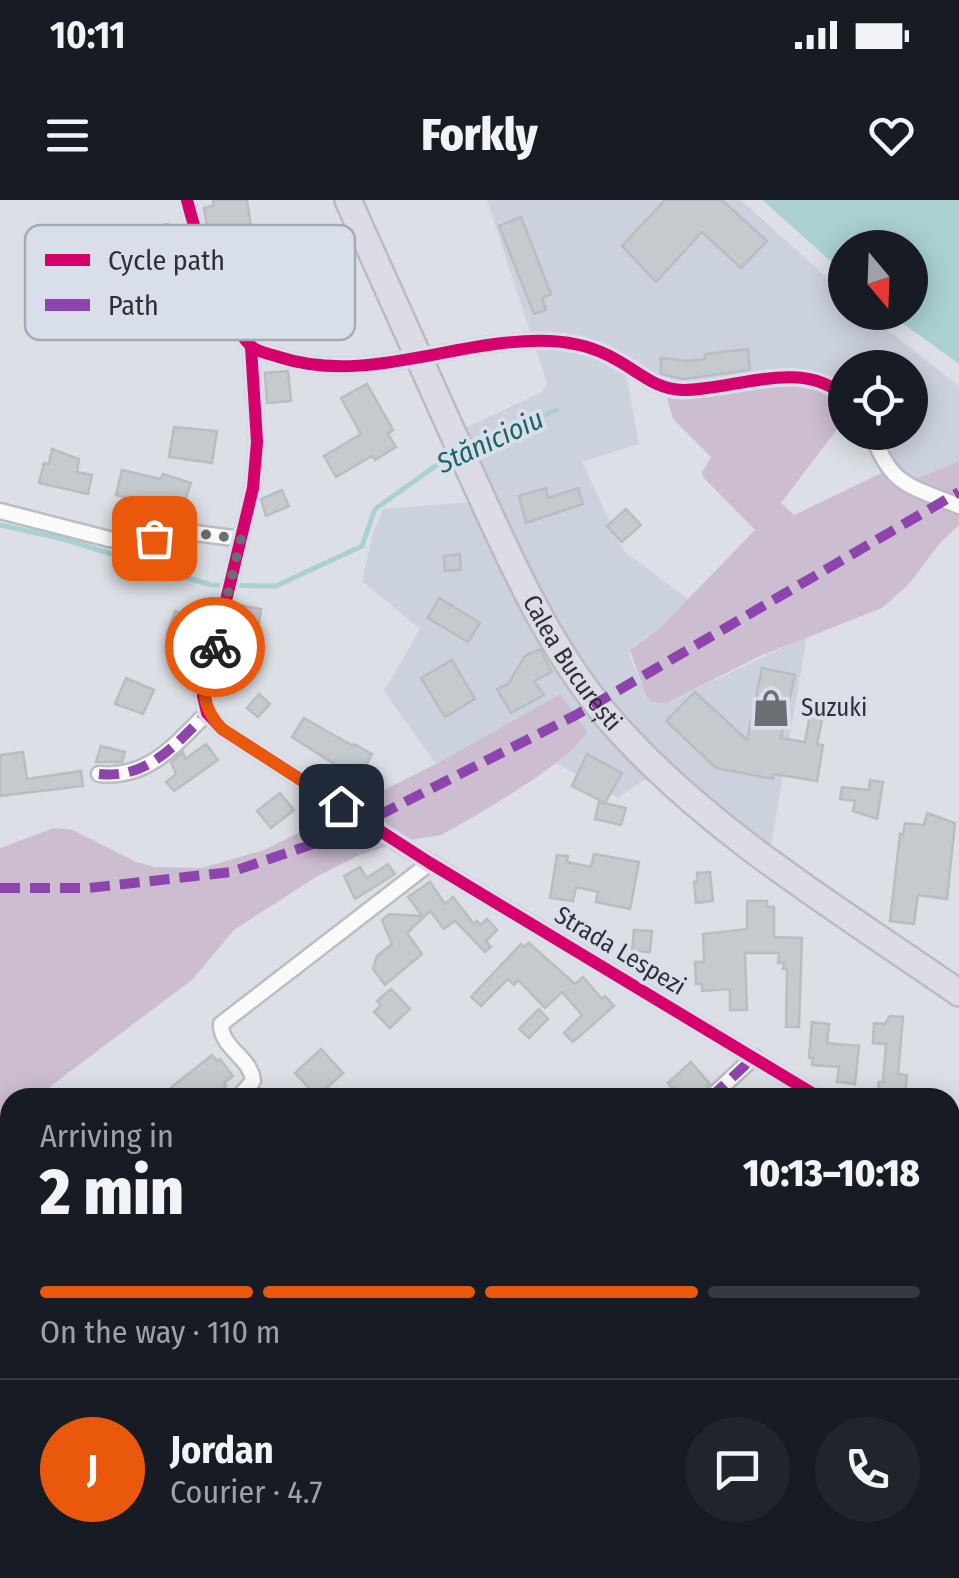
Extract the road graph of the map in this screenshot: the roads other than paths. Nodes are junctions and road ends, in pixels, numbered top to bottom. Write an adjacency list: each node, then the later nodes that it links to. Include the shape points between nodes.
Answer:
1 (188, 200): 3 (street)
2 (348, 200): 6 (highway, Calea București)
3 (196, 225)
4 (247, 340): 5 (street)
5 (251, 347): 6 (street, via 330,366); 11 (street, via 257,442)
6 (420, 358): 7 (street, via 472,346 558,342 612,357 670,389 792,378); 17 (highway, Calea București, via 558,648 616,727 723,825)
7 (828, 386)
8 (878, 450): 9 (street, via 893,475)
9 (959, 506)
10 (0, 511): 11 (street, via 109,539 138,541 172,530)
11 (241, 539): 12 (street, via 203,696)
12 (207, 712): 13 (street, via 180,741 133,773); 14 (street, via 222,729)
13 (99, 774)
14 (341, 806)
15 (396, 842): 16 (street, Strada Lespezi)
16 (430, 864): 18 (street, Strada Lespezi); 19 (street, via 221,1024 224,1040 252,1072)
17 (959, 993)
18 (754, 1057): 20 (street); 21 (street, Strada Lespezi)
19 (247, 1088)
20 (721, 1088)
21 (804, 1088)

